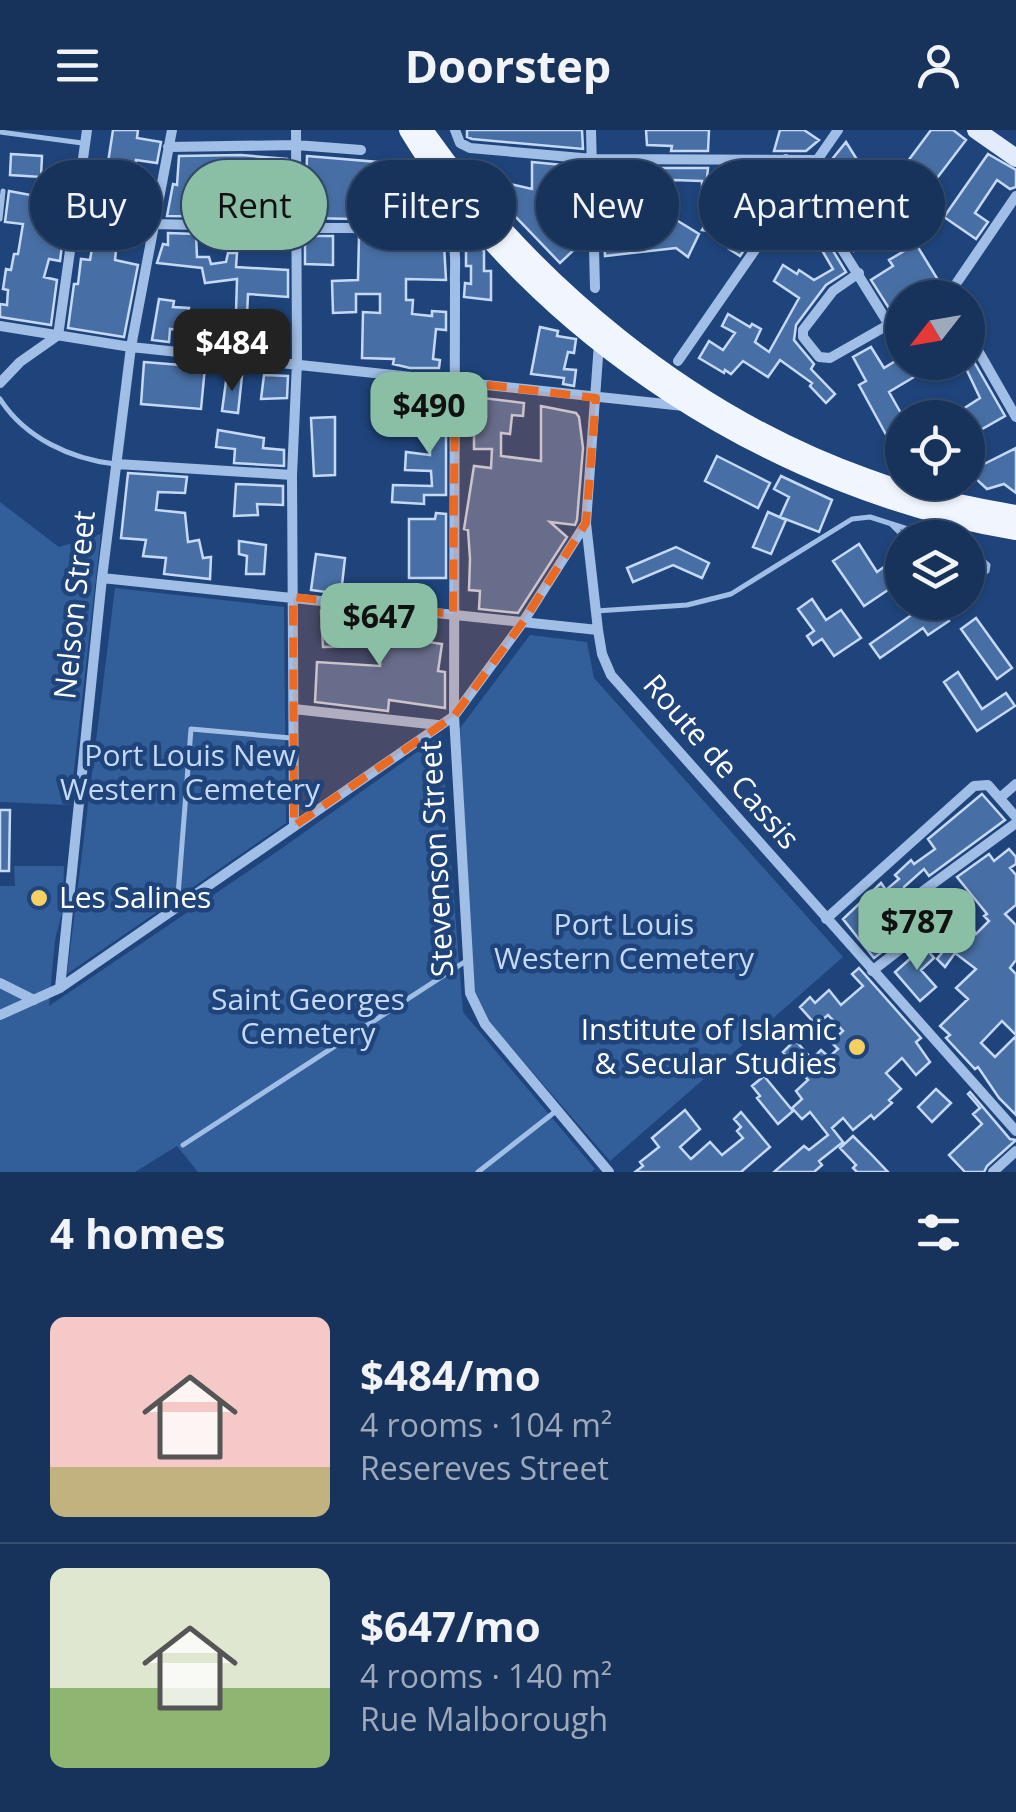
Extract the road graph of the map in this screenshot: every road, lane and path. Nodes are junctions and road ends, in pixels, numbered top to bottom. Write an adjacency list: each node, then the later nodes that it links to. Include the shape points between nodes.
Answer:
1 (87, 130): 12 (street)
2 (172, 130): 14 (street, Nelson Street)
3 (296, 130): 13 (street)
4 (396, 130): 31 (highway, via 452,207)
5 (408, 130): 31 (highway, via 445,186)
6 (427, 130): 51 (highway, via 460,182 551,278 623,340 710,400 867,478)
7 (455, 130): 17 (street, via 470,148)
8 (591, 130): 17 (street)
9 (838, 130): 20 (street)
10 (976, 130): 16 (main road)
11 (2, 131): 12 (lane)
12 (85, 144): 37 (street)
13 (296, 146): 14 (street); 15 (street); 19 (street)
14 (168, 147): 21 (street, Nelson Street)
15 (361, 150)
16 (1016, 158)
17 (593, 159): 18 (street); 33 (street)
18 (786, 159): 20 (street)
19 (296, 160)
20 (817, 160)
21 (162, 176)
22 (2, 191): 24 (lane)
23 (1016, 196): 32 (street)
24 (0, 219)
25 (327, 228): 43 (street, Stevenson Street, via 450,234)
26 (148, 250): 39 (street, Nelson Street)
27 (296, 250): 41 (street)
28 (756, 250): 40 (street)
29 (844, 250): 30 (street)
30 (858, 273): 34 (street); 36 (street, via 833,290 803,337 819,356 830,358)
31 (530, 280): 38 (highway)
32 (959, 280)
33 (595, 288)
34 (885, 319)
35 (0, 326): 37 (street)
36 (885, 326)
37 (58, 336): 39 (street); 44 (street)
38 (599, 343): 45 (street, Route de Cassis); 47 (highway)
39 (131, 347): 41 (street); 49 (street, Nelson Street)
40 (678, 361)
41 (297, 362): 43 (street); 50 (street)
42 (985, 363): 48 (street)
43 (455, 380): 45 (street); 58 (street, Stevenson Street)
44 (0, 383)
45 (596, 398): 47 (street); 52 (street, Route de Cassis)
46 (0, 399): 49 (lane, via 23,426 64,452)
47 (688, 406): 54 (highway, via 852,488)
48 (1016, 417)
49 (117, 464): 50 (street); 55 (street, Nelson Street)
50 (292, 475): 56 (street)
51 (1016, 514)
52 (586, 523): 57 (street, Route de Cassis); 59 (street)
53 (885, 523): 57 (lane, via 852,519 709,602)
54 (1016, 532)
55 (102, 578): 56 (street); 74 (street, Nelson Street)
56 (293, 598): 58 (street); 61 (street)
57 (596, 611): 60 (street, Route de Cassis)
58 (452, 614): 59 (street); 62 (street, Stevenson Street)
59 (523, 622): 60 (street); 62 (street)
60 (598, 630): 70 (street, Route de Cassis, via 611,674)
61 (294, 710): 63 (street); 64 (street)
62 (454, 716): 63 (street); 71 (street, Stevenson Street)
63 (439, 726): 68 (street)
64 (294, 739): 68 (street); 69 (lane, via 192,729)
65 (1016, 784): 66 (street)
66 (1002, 797): 67 (street); 70 (street, via 984,783 974,786)
67 (1016, 820): 72 (street, via 924,891 934,923)
68 (294, 826): 69 (street)
69 (176, 908): 74 (street)
70 (826, 919): 72 (street, Route de Cassis)
71 (468, 960): 77 (street, Stevenson Street, via 474,1007); 79 (lane)
72 (872, 971): 78 (street, Route de Cassis)
73 (0, 983): 75 (street)
74 (60, 988): 75 (street)
75 (34, 1000): 76 (street)
76 (0, 1016)
77 (556, 1111): 81 (lane); 82 (street, Stevenson Street)
78 (1016, 1131)
79 (183, 1145)
80 (1016, 1151): 83 (street)
81 (478, 1172)
82 (608, 1172)
83 (993, 1172)

